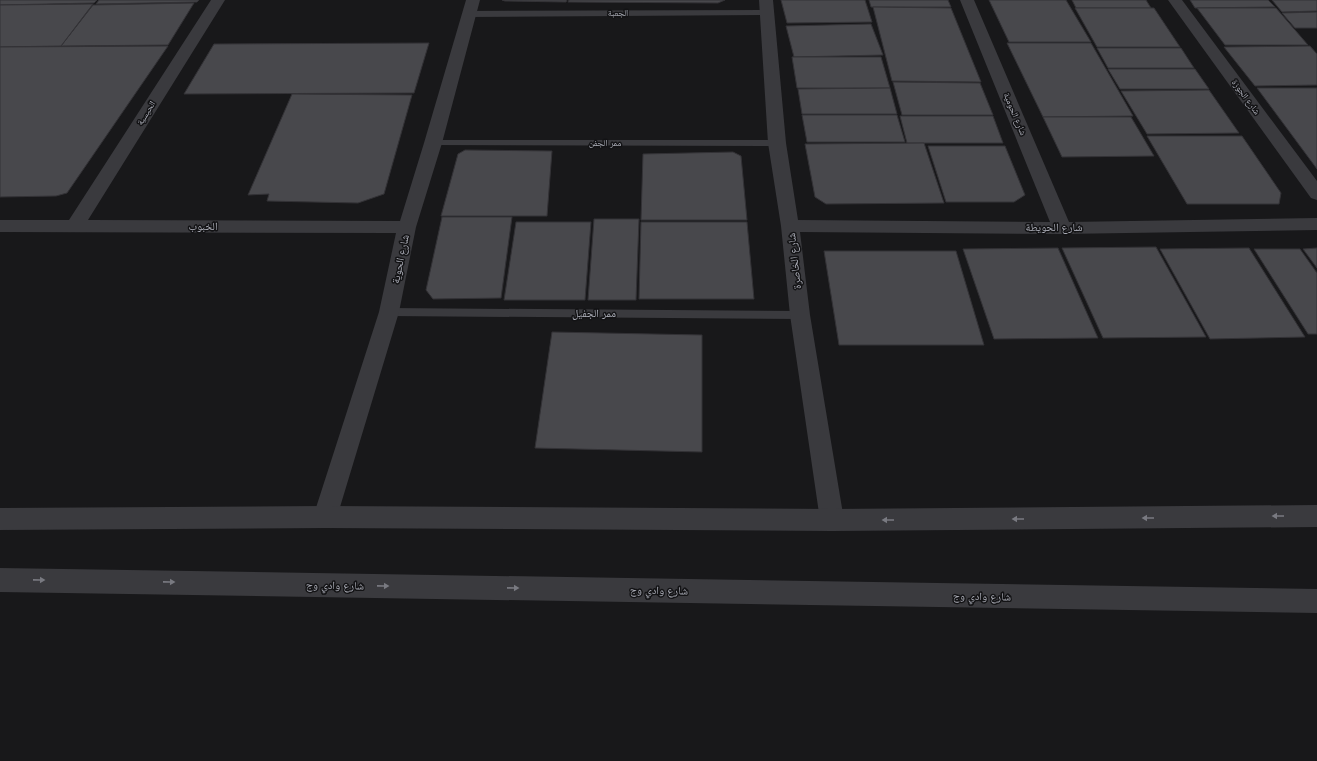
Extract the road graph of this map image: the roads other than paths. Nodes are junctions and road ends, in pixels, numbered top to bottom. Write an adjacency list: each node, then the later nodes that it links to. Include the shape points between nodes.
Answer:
1 (218, 0): 11 (street, الحيسية)
2 (967, 0): 14 (street, شارع الحومية)
3 (1175, 0): 8 (street, شارع الجوزة)
4 (767, 6): 5 (lane, الجعبة); 7 (street, شارع الخاصرة)
5 (470, 7): 6 (street, شارع الحوية)
6 (433, 143): 7 (lane, ممر الجفن); 13 (street, شارع الحوية)
7 (777, 143): 12 (street, شارع الخاصرة)
8 (1317, 194)
9 (1317, 224): 14 (street, شارع الحويطة)
10 (0, 226): 11 (street, الخبوب)
11 (75, 226): 13 (street, الخبوب)
12 (790, 226): 14 (street, شارع الحويطة); 16 (street, شارع الخاصرة)
13 (406, 227): 15 (street, شارع الحوية)
14 (1062, 228)
15 (389, 312): 16 (lane, ممر الجفيل); 18 (street, شارع الحوية)
16 (800, 315): 20 (street, شارع الخاصرة)
17 (1317, 516): 20 (street, one-way to 20)
18 (326, 517): 19 (street); 20 (street)
19 (0, 519)
20 (832, 520)
21 (0, 580): 22 (street, شارع وادي وج, one-way to 22)
22 (1317, 601)

